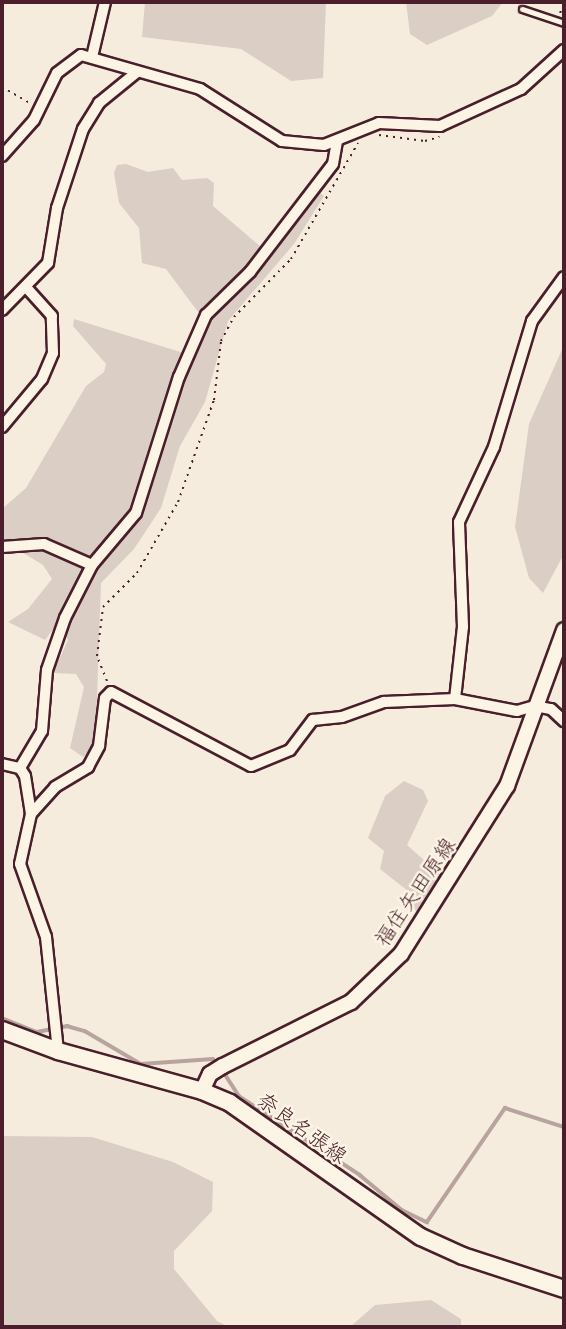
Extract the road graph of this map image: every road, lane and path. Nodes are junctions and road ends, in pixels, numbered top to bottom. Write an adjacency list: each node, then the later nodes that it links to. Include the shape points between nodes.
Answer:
1 (106, 2): 6 (street)
2 (564, 4): 4 (path)
3 (522, 9): 4 (lane)
4 (562, 22)
5 (564, 50): 11 (street, via 521,89 440,126 379,123)
6 (92, 57): 7 (street); 9 (street, via 73,57 57,73)
7 (137, 72): 11 (street, via 200,89 282,141 324,145); 14 (street, via 99,103 83,129 58,208 53,252)
8 (2, 86): 9 (path)
9 (38, 108): 12 (street, via 34,120)
10 (448, 135): 20 (path, via 425,141 378,135 357,144 290,259 234,317 221,341 214,400 178,502 137,573 103,607 97,656)
11 (337, 141): 18 (street, via 333,164 250,272 211,305 179,377 136,513)
12 (2, 156)
13 (564, 276): 21 (street, via 532,321 494,447 459,522 463,627)
14 (26, 287): 15 (street); 16 (street, via 52,316 53,354 42,379)
15 (2, 310)
16 (2, 427)
17 (2, 547): 18 (street, via 44,544)
18 (92, 565): 25 (street, via 65,618 47,670 42,731)
19 (564, 630): 22 (main road, 福住矢田原線)
20 (111, 692): 21 (street, via 251,766 290,750 313,720 342,717 384,702); 26 (street, via 105,698 99,746 88,767 55,787)
21 (455, 699): 22 (street, via 517,711)
22 (535, 706): 23 (street, via 551,709); 29 (main road, 福住矢田原線, via 493,813 393,963 351,1002 220,1068)
23 (564, 721)
24 (2, 764): 25 (street)
25 (20, 768): 26 (street)
26 (31, 814): 28 (street, via 20,864 46,937)
27 (2, 1030): 28 (main road, 奈良名張線)
28 (58, 1051): 29 (main road, 奈良名張線)
29 (202, 1091): 30 (main road, 奈良名張線, via 259,1123 421,1237 463,1256)
30 (564, 1289)

